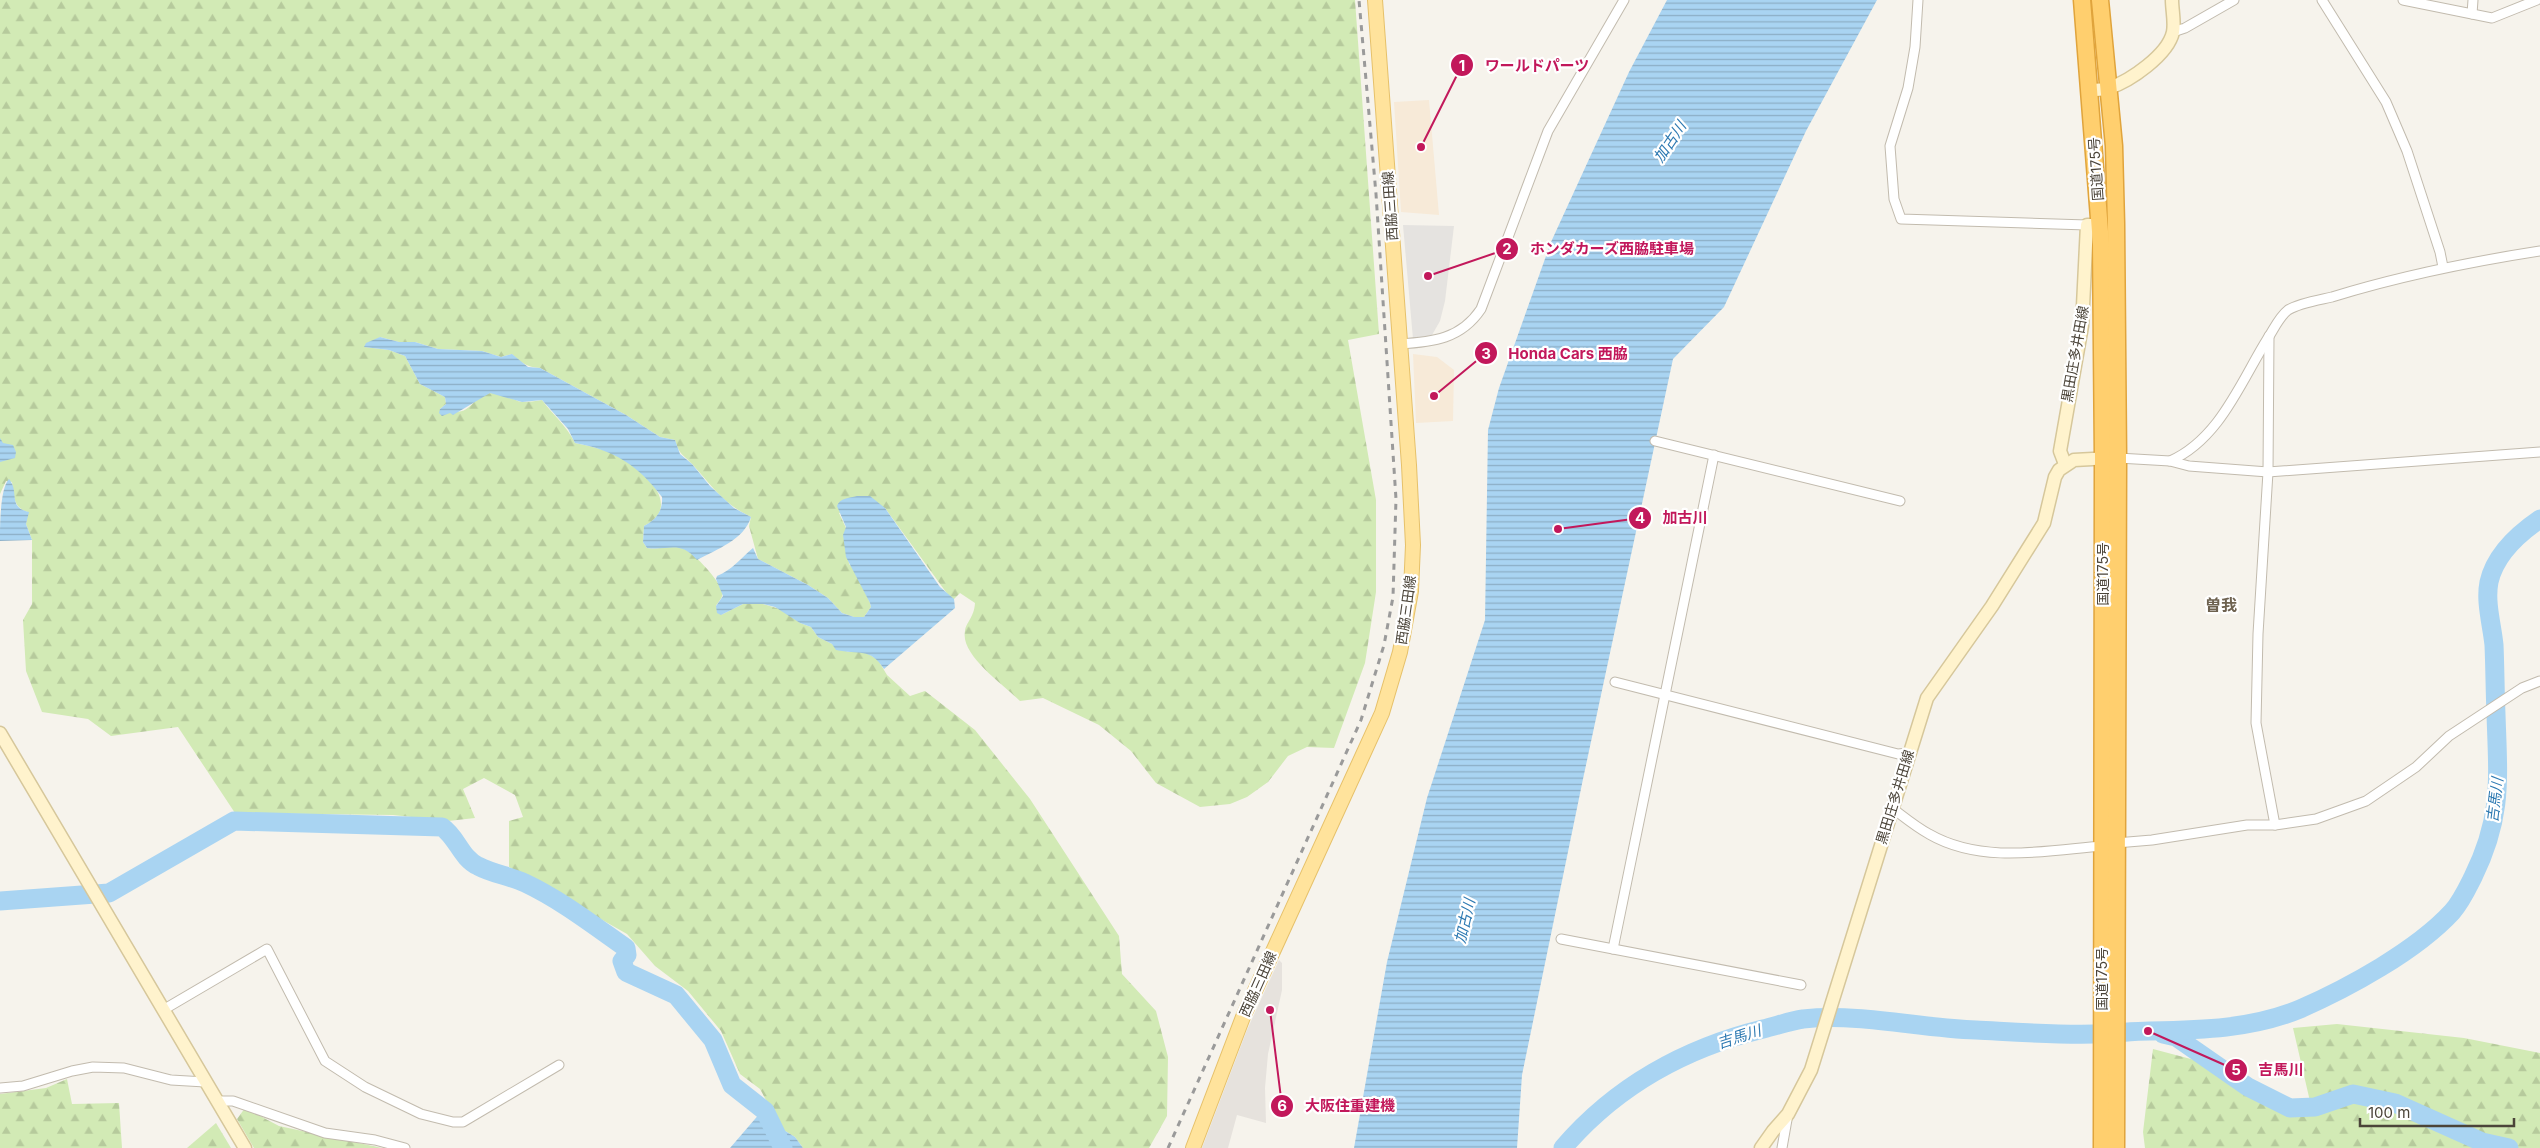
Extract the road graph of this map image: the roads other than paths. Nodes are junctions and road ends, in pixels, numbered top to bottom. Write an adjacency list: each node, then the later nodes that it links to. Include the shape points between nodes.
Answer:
1 (1375, 0): 20 (main road, 西脇三田線)
2 (1624, 0): 20 (street, via 1548,131 1478,314 1454,335)
3 (1918, 0): 16 (street, via 1908,88 1890,146 1894,199 1901,219)
4 (2082, 0): 15 (highway, 国道175号)
5 (2100, 0): 14 (highway, 国道175号)
6 (2172, 0): 13 (main road)
7 (2234, 0): 13 (street)
8 (2322, 0): 18 (street, via 2386,102 2407,151)
9 (2403, 0): 12 (street)
10 (2473, 0): 12 (street)
11 (2537, 0): 12 (street, via 2492,18)
12 (2472, 14)
13 (2173, 32): 14 (main road, via 2165,46 2144,68)
14 (2108, 88): 15 (main road); 24 (highway, 国道175号, via 2114,146)
15 (2090, 90): 16 (highway, 国道175号)
16 (2094, 225): 24 (highway, 国道175号); 26 (main road, 黒田庄多井田線, via 2082,326 2064,416 2060,451)
17 (2540, 251): 18 (street)
18 (2443, 267): 19 (street, via 2289,310)
19 (2269, 336): 25 (street, via 2224,413 2198,443); 27 (street)
20 (1399, 344): 49 (main road, 西脇三田線, via 1413,545 1411,591 1400,652 1382,713 1243,1017)
21 (1655, 441): 23 (street)
22 (2540, 452): 27 (street)
23 (1714, 455): 28 (street); 31 (street)
24 (2111, 458): 25 (street); 26 (main road, via 2074,460); 36 (highway, 国道175号)
25 (2170, 461): 27 (street, via 2189,466)
26 (2065, 464): 33 (main road, 黒田庄多井田線, via 2055,477 2044,523 2002,591 1927,698)
27 (2268, 472): 35 (street, via 2256,723)
28 (1900, 501)
29 (2540, 681): 35 (street, via 2515,692 2449,736 2416,768 2366,801 2316,819)
30 (1615, 682): 31 (street)
31 (1665, 695): 33 (street, via 1898,754); 38 (street)
32 (0, 733): 40 (main road)
33 (1908, 753): 34 (main road, 黒田庄多井田線)
34 (1892, 808): 36 (street, via 1930,835 1959,847 1980,851 2001,854); 46 (main road, 黒田庄多井田線, via 1825,1030 1811,1070)
35 (2275, 825): 36 (street, via 2247,825)
36 (2109, 845): 45 (highway, 国道175号)
37 (1561, 939): 38 (street)
38 (1613, 949): 39 (street)
39 (1801, 985)
40 (163, 1010): 41 (street, via 267,949 325,1060 365,1087 421,1114 463,1122); 42 (main road)
41 (560, 1065)
42 (205, 1082): 43 (street, via 171,1080 124,1068 93,1067 72,1070 23,1086); 44 (main road)
43 (0, 1088)
44 (217, 1102): 47 (main road); 48 (street, via 233,1101 325,1133)
45 (2109, 1102): 52 (highway, 国道175号); 53 (highway, 国道175号)
46 (1788, 1114): 50 (main road, 黒田庄多井田線); 51 (street)
47 (245, 1148)
48 (405, 1148)
49 (1192, 1148)
50 (1762, 1148)
51 (1782, 1148)
52 (2102, 1148)
53 (2116, 1148)

